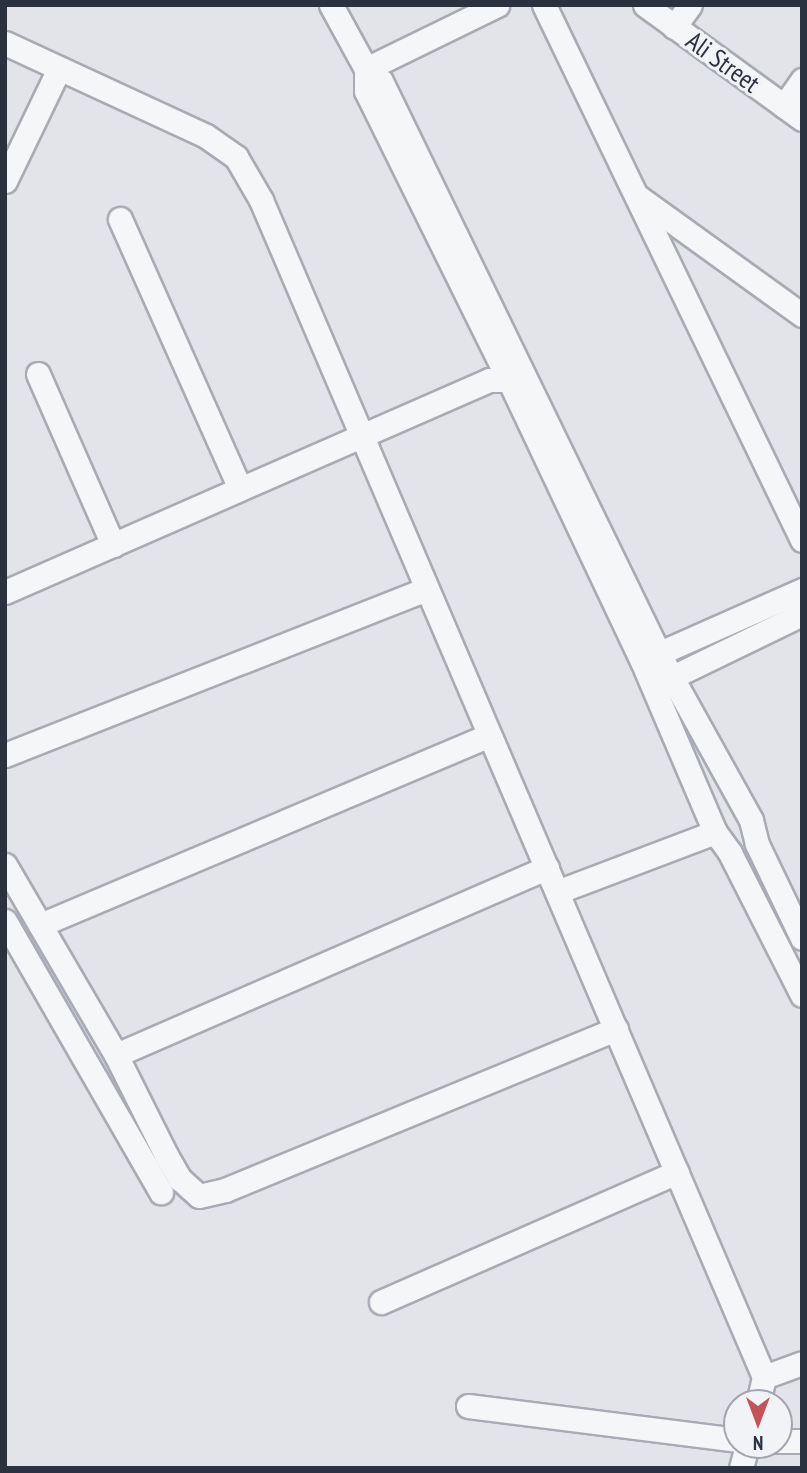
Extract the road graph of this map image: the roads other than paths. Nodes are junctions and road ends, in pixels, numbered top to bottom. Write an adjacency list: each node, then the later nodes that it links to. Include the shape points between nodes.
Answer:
1 (331, 5): 9 (street)
2 (498, 5): 9 (street)
3 (544, 5): 13 (street)
4 (645, 5): 6 (street, Ali Street)
5 (690, 5): 6 (street)
6 (674, 27): 11 (street, Ali Street)
7 (5, 43): 8 (street)
8 (59, 69): 12 (street); 18 (street, via 206,136 236,157 261,200)
9 (366, 69): 17 (street, via 381,81)
10 (802, 80): 11 (street)
11 (793, 112)
12 (5, 181)
13 (633, 193): 15 (street); 20 (street)
14 (120, 219): 19 (street)
15 (802, 316)
16 (38, 374): 21 (street)
17 (516, 376): 18 (street, via 489,380); 26 (street)
18 (361, 435): 19 (street); 22 (street)
19 (240, 489): 21 (street)
20 (802, 540)
21 (113, 545): 24 (street)
22 (426, 589): 28 (street); 29 (street)
23 (802, 590): 26 (street)
24 (5, 592)
25 (802, 614): 27 (street)
26 (650, 657): 27 (street)
27 (662, 682): 30 (street); 31 (street)
28 (488, 736): 36 (street); 39 (street)
29 (5, 755)
30 (735, 792): 31 (street); 33 (street, via 751,820)
31 (704, 803): 32 (street)
32 (715, 832): 34 (street); 37 (street)
33 (757, 844): 34 (street); 40 (street)
34 (730, 853): 41 (street)
35 (5, 865): 39 (street)
36 (547, 868): 37 (street); 43 (street)
37 (557, 892): 42 (street)
38 (5, 921): 45 (street)
39 (40, 925): 43 (street)
40 (802, 938)
41 (802, 995)
42 (616, 1029): 43 (street, via 225,1190 199,1196 180,1179); 44 (street)
43 (116, 1055)
44 (677, 1172): 46 (street); 48 (street)
45 (161, 1192)
46 (381, 1302)
47 (802, 1363): 48 (street)
48 (764, 1377): 49 (street)
49 (761, 1389)
50 (468, 1406): 51 (street)
51 (723, 1438)

